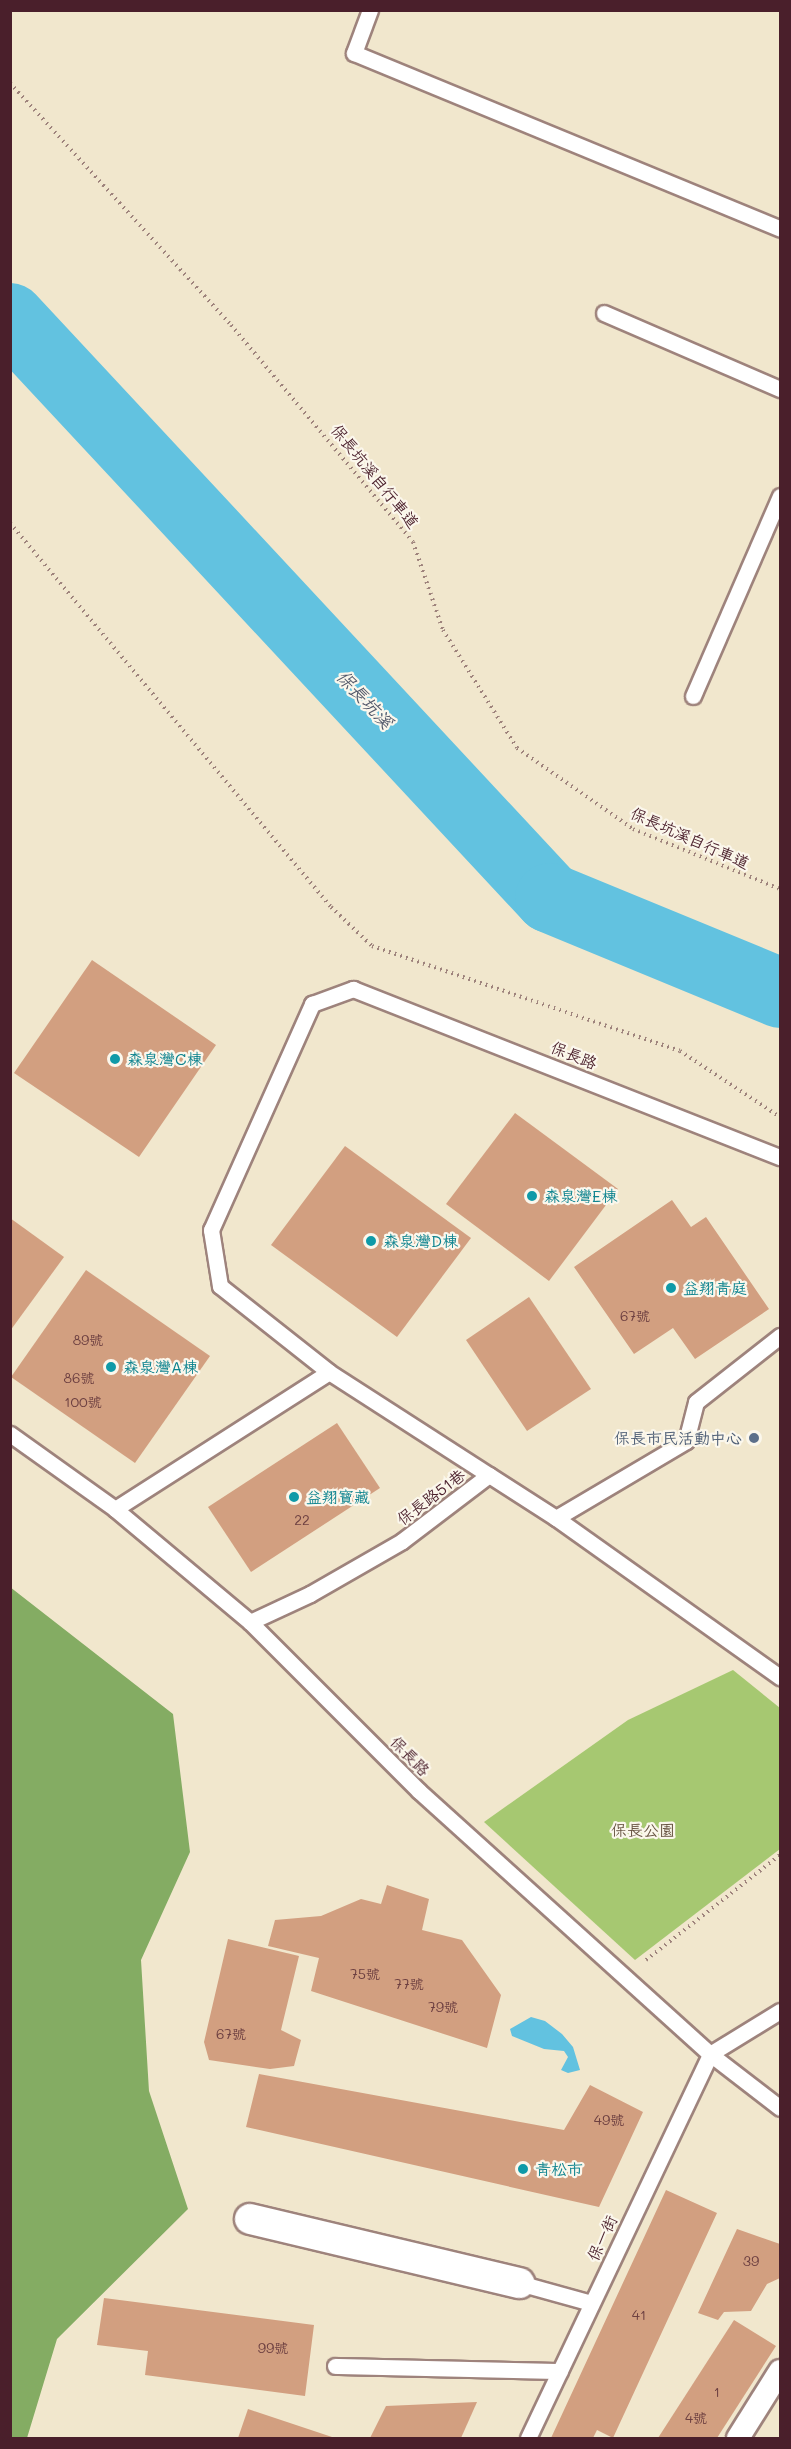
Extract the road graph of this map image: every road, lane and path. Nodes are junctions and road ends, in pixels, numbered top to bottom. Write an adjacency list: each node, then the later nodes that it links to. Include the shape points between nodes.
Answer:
1 (370, 10): 3 (lane, via 354,53)
2 (10, 83): 9 (path, 保長坑溪自行車道, via 231,325 413,542 443,630 517,748 633,829)
3 (780, 229)
4 (604, 313): 5 (lane)
5 (780, 389)
6 (780, 496): 8 (lane)
7 (10, 523): 10 (path, via 331,907 372,946 680,1051)
8 (693, 696)
9 (780, 889)
10 (780, 1117)
11 (780, 1156): 13 (lane, 保長路, via 353,989 312,1004 211,1230 220,1286)
12 (780, 1336): 17 (lane, via 696,1402 686,1441)
13 (329, 1372): 15 (lane); 16 (lane)
14 (10, 1434): 16 (lane, 保長路)
15 (489, 1475): 17 (lane, 保長路51巷); 18 (lane, 保長路51巷, via 402,1541 310,1594)
16 (115, 1509): 18 (lane, 保長路)
17 (556, 1518): 19 (lane, 保長路51巷)
18 (250, 1622): 21 (lane, 保長路, via 419,1791)
19 (780, 1677)
20 (780, 1855): 21 (path)
21 (624, 1977): 23 (lane, 保長路)
22 (780, 2011): 23 (lane)
23 (710, 2054): 24 (lane, 保長路); 27 (lane, 保一街)
24 (780, 2108)
25 (250, 2219): 26 (street)
26 (519, 2283): 27 (lane)
27 (591, 2304): 29 (lane, 保一街)
28 (335, 2366): 29 (lane)
29 (560, 2371): 31 (lane, 保一街)
30 (780, 2371): 32 (street)
31 (528, 2439)
32 (738, 2439)

